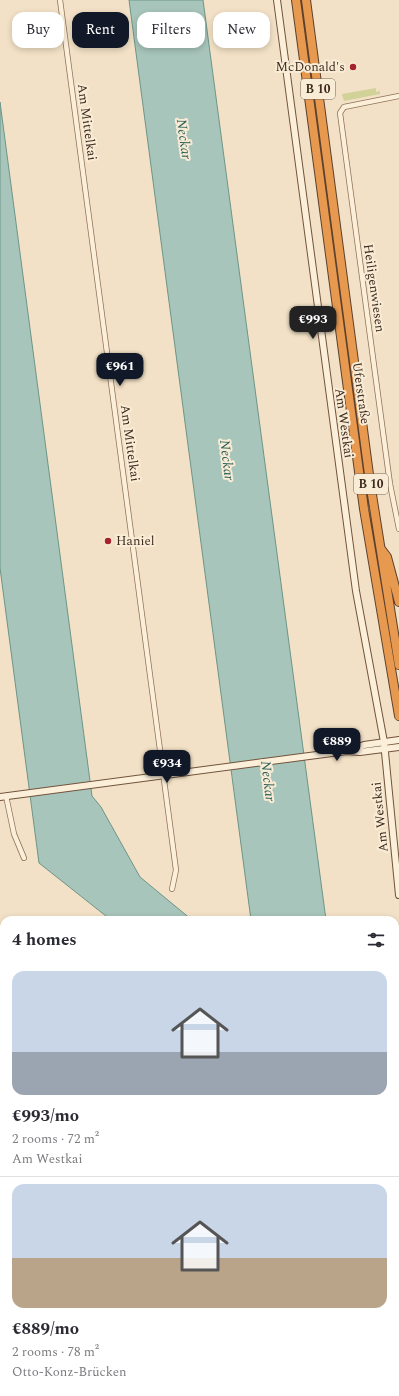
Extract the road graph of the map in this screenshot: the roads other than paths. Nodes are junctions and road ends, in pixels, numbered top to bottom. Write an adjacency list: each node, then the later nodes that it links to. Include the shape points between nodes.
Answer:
1 (60, 0): 16 (street, Am Mittelkai)
2 (277, 0): 12 (main road, Am Westkai, via 355,583)
3 (296, 0): 10 (highway, Uferstraße / B 10, via 366,523)
4 (306, 0): 7 (highway, Uferstraße / B 10)
5 (399, 96): 6 (street, Heiligenwiesen, via 344,107 340,113 388,467)
6 (399, 530)
7 (379, 547): 8 (highway, B 10, via 387,558); 9 (highway, Uferstraße / B 10)
8 (399, 602)
9 (399, 665)
10 (399, 716)
11 (397, 740): 12 (main road)
12 (384, 742): 14 (main road, Am Westkai); 15 (main road)
13 (398, 748): 14 (main road)
14 (384, 749): 15 (main road); 20 (main road, Am Westkai)
15 (347, 751): 16 (main road)
16 (164, 775): 17 (main road); 19 (street, Am Mittelkai, via 176,870)
17 (3, 796): 18 (street)
18 (24, 858)
19 (172, 889)
20 (399, 895)

